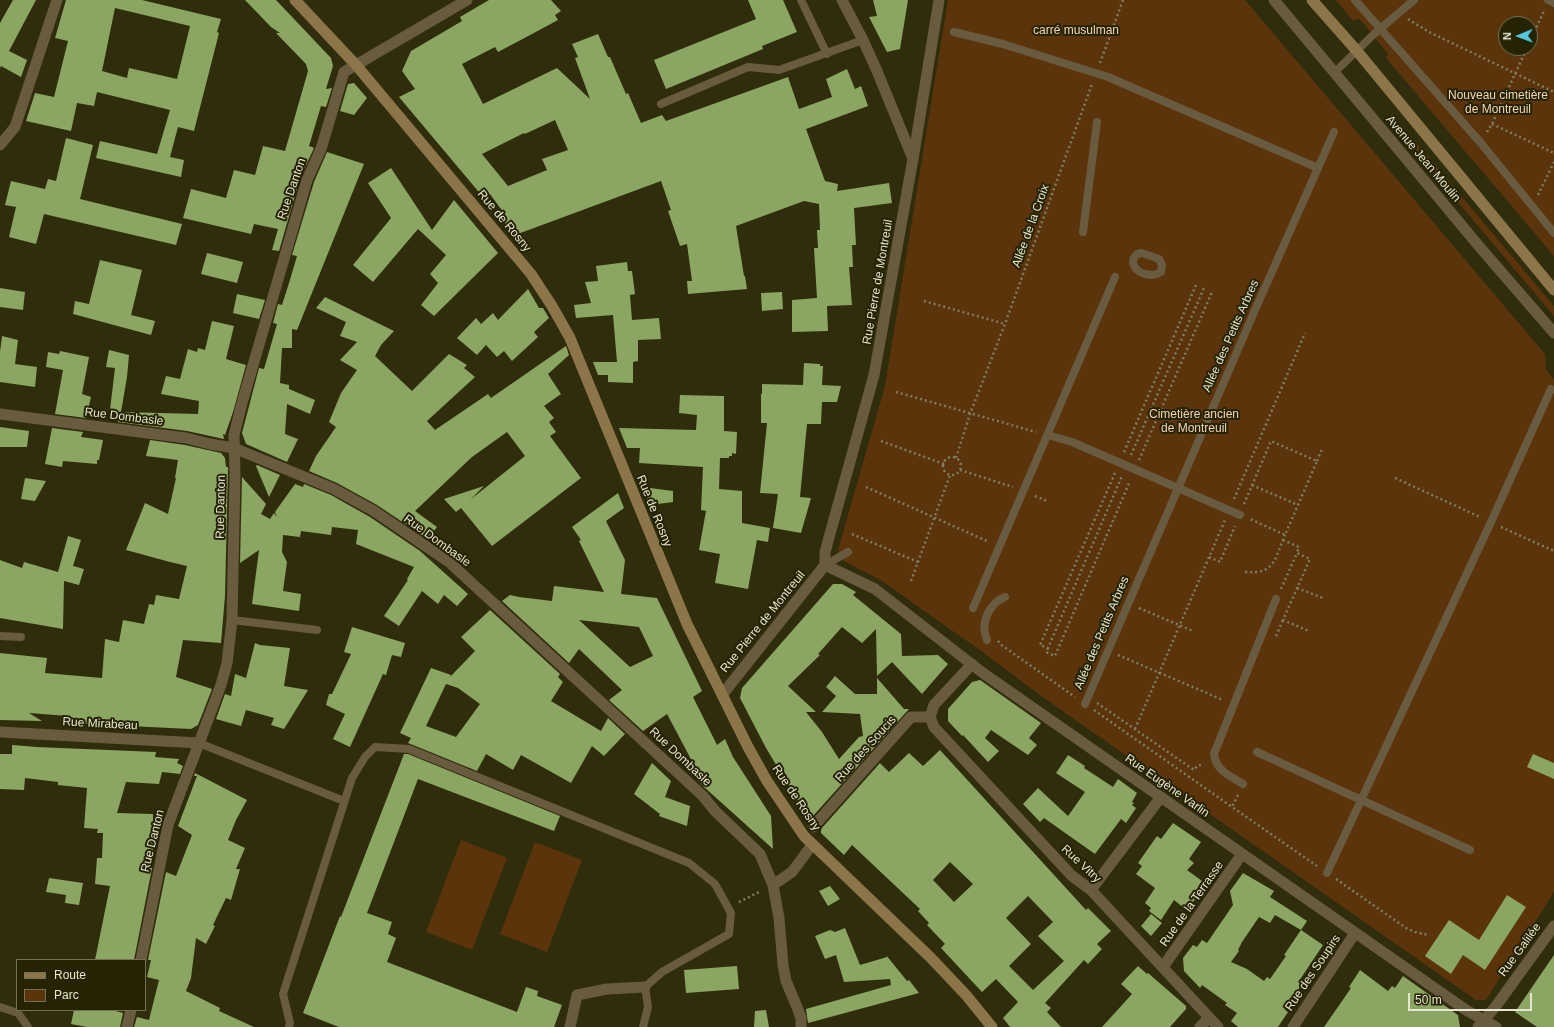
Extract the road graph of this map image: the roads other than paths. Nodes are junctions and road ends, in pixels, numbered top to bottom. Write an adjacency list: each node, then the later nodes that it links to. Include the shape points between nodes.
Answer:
1 (57, 0): 21 (street, via 15,127)
2 (467, 0): 16 (street, Rue Danton)
3 (801, 0): 15 (lane)
4 (842, 0): 13 (street)
5 (939, 0): 22 (street, Rue Pierre de Montreuil)
6 (1274, 0): 17 (street, Avenue Jean Moulin)
7 (1312, 0): 14 (main road, Avenue Jean Moulin)
8 (1355, 0): 11 (lane)
9 (1414, 0): 11 (lane)
10 (297, 1): 16 (main road, Rue de Rosny)
11 (1382, 29): 14 (lane); 25 (lane)
12 (954, 32): 23 (lane, via 1003,44 1096,73)
13 (863, 40): 15 (lane); 22 (street)
14 (1357, 52): 17 (lane); 27 (main road, Avenue Jean Moulin)
15 (827, 54): 18 (lane, via 779,70 748,67)
16 (356, 65): 32 (street, Rue Danton, via 344,72 321,148 307,180 242,402 234,435); 46 (main road, Rue de Rosny, via 531,274 552,306 570,338 687,624)
17 (1335, 72): 28 (street, Avenue Jean Moulin)
18 (661, 104)
19 (1097, 122): 24 (lane)
20 (1334, 132): 23 (lane, Allée des Petits Arbres)
21 (0, 145)
22 (913, 160): 36 (street, Rue Pierre de Montreuil, via 874,375 825,552)
23 (1318, 168): 33 (lane, Allée des Petits Arbres)
24 (1083, 232)
25 (1554, 232)
26 (1115, 277): 31 (lane)
27 (1554, 290)
28 (1554, 332)
29 (1551, 389): 54 (lane)
30 (0, 414): 32 (street, Rue Dombasle, via 186,438)
31 (1048, 435): 33 (lane, via 1072,442); 39 (lane)
32 (234, 448): 40 (street, Rue Danton); 61 (street, Rue Dombasle, via 334,489 374,512 449,562 703,796 760,854)
33 (1179, 488): 34 (lane); 47 (lane, Allée des Petits Arbres)
34 (1240, 514)
35 (848, 552): 36 (lane)
36 (828, 563): 45 (street, Rue Eugène Varlin, via 875,589); 46 (street, Rue Pierre de Montreuil)
37 (1005, 597): 44 (lane, via 994,604 988,614 984,629)
38 (1276, 599): 52 (lane, via 1214,754 1215,761 1223,772)
39 (973, 608)
40 (232, 620): 41 (lane); 50 (street, Rue Danton, via 223,678)
41 (317, 630)
42 (0, 636): 43 (lane)
43 (21, 638)
44 (991, 638)
45 (972, 664): 48 (street, via 934,705); 53 (street, Rue Eugène Varlin)
46 (722, 695): 57 (main road, Rue de Rosny, via 767,781)
47 (1087, 700)
48 (930, 717): 56 (street, Rue des Soucis, via 911,717); 62 (street, Rue Vitry, via 934,727 1066,870)
49 (0, 732): 50 (street, Rue Mirabeau)
50 (199, 743): 55 (lane); 65 (street, Rue Danton, via 168,825)
51 (1257, 752): 54 (lane)
52 (1243, 784)
53 (1161, 797): 59 (street, Rue Eugène Varlin); 62 (street)
54 (1361, 800): 58 (lane); 60 (lane)
55 (344, 801): 67 (lane, via 352,778 365,757 375,747 409,749 689,863 715,884 731,913 729,934 662,972); 74 (lane, via 283,994)
56 (813, 827)
57 (812, 845): 61 (street, via 792,872); 78 (main road, Rue de Rosny, via 931,958)
58 (1470, 850)
59 (1242, 854): 64 (street, Rue Eugène Varlin); 66 (street, Rue de la Terrasse)
60 (1327, 873)
61 (773, 885): 77 (street, Rue Dombasle, via 779,918 782,965 801,1018)
62 (1090, 890): 66 (street, Rue Vitry)
63 (1554, 926): 71 (street, Rue Galilée)
64 (1356, 933): 71 (street, Rue Eugène Varlin); 81 (street, Rue des Soupirs)
65 (141, 959)
66 (1163, 967): 70 (street, Rue Vitry)
67 (645, 987): 75 (street, via 607,989 577,995); 76 (lane, via 648,1007)
68 (0, 1007): 72 (lane, via 18,1013)
69 (131, 1011): 73 (street)
70 (1210, 1018): 79 (street); 80 (street, Rue Vitry)
71 (1481, 1023): 82 (street, Rue Eugène Varlin)
72 (28, 1027)
73 (128, 1027)
74 (290, 1027)
75 (570, 1027)
76 (643, 1027)
77 (801, 1027)
78 (992, 1027)
79 (1200, 1027)
80 (1218, 1027)
81 (1293, 1027)
82 (1496, 1027)

